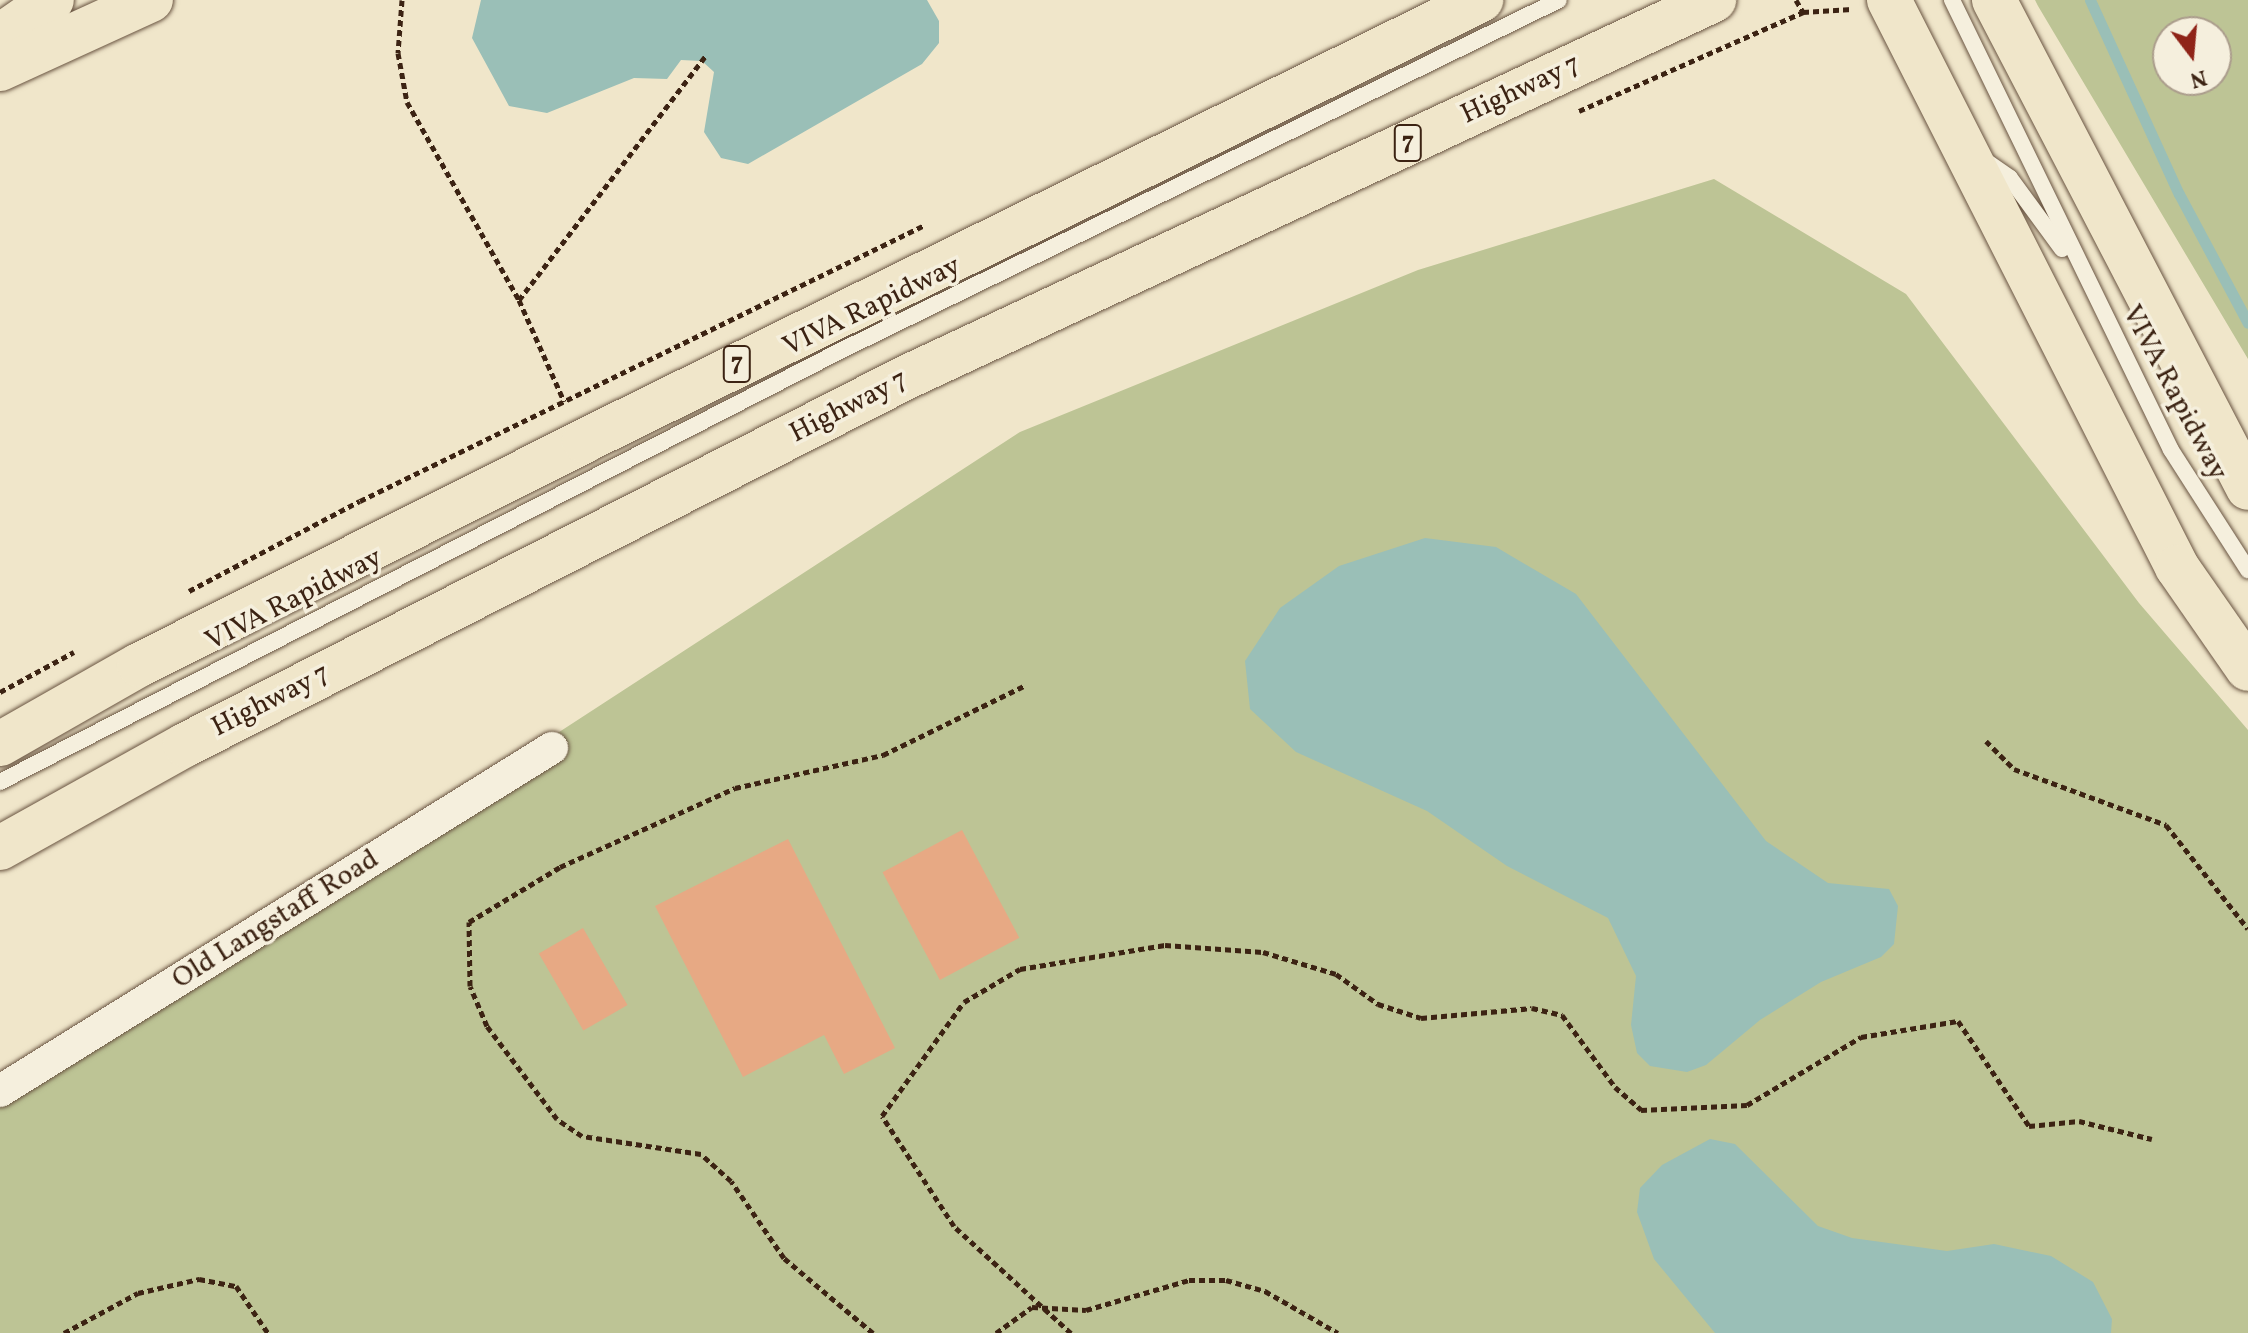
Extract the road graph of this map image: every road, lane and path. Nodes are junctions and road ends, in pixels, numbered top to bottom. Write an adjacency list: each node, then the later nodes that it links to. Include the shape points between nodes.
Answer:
1 (52, 0): 12 (main road)
2 (151, 0): 14 (main road)
3 (402, 0): 18 (path, via 398,53 407,102)
4 (1481, 0): 25 (main road, 7, via 139,665)
5 (1559, 0): 27 (lane, VIVA Rapidway, via 838,352)
6 (1714, 0): 28 (main road, Highway 7 / 7, via 907,377 185,745)
7 (1796, 0): 11 (path)
8 (1952, 0): 17 (lane, VIVA Rapidway)
9 (1994, 0): 20 (main road)
10 (1871, 5): 11 (path); 16 (main road)
11 (1803, 12): 15 (path)
12 (0, 36)
13 (706, 55): 18 (path)
14 (0, 69)
15 (1566, 116)
16 (1963, 145): 17 (lane, VIVA Rapidway, via 2010,178); 22 (main road, via 2177,567)
17 (2084, 279): 21 (lane, VIVA Rapidway, via 2171,450)
18 (519, 300): 19 (path)
19 (564, 401)
20 (2248, 488)
21 (2248, 570)
22 (2248, 669)
23 (1026, 685): 35 (path, via 883,755 735,788 560,867 469,922 470,986 487,1026 557,1119 582,1136 701,1154 731,1181 784,1258)
24 (1986, 741): 29 (path, via 2014,769 2166,825)
25 (0, 744)
26 (552, 748): 30 (street, Old Langstaff Road)
27 (0, 782)
28 (0, 848)
29 (2248, 929)
30 (0, 1091)
31 (2152, 1139): 32 (path, via 2079,1121 2029,1126 1958,1021 1861,1037 1747,1105 1641,1110 1615,1087 1562,1015 1481,1009 1421,1018 1378,1004 1336,974 1263,952 1165,945 1020,969 964,1002 882,1116 954,1226)
32 (1045, 1308): 36 (path, via 1032,1307); 37 (path); 38 (path, via 1086,1310 1189,1280 1226,1280 1265,1291)
33 (64, 1333): 34 (path, via 138,1293 199,1279 236,1286)
34 (268, 1333)
35 (873, 1333)
36 (996, 1333)
37 (1071, 1333)
38 (1338, 1333)

